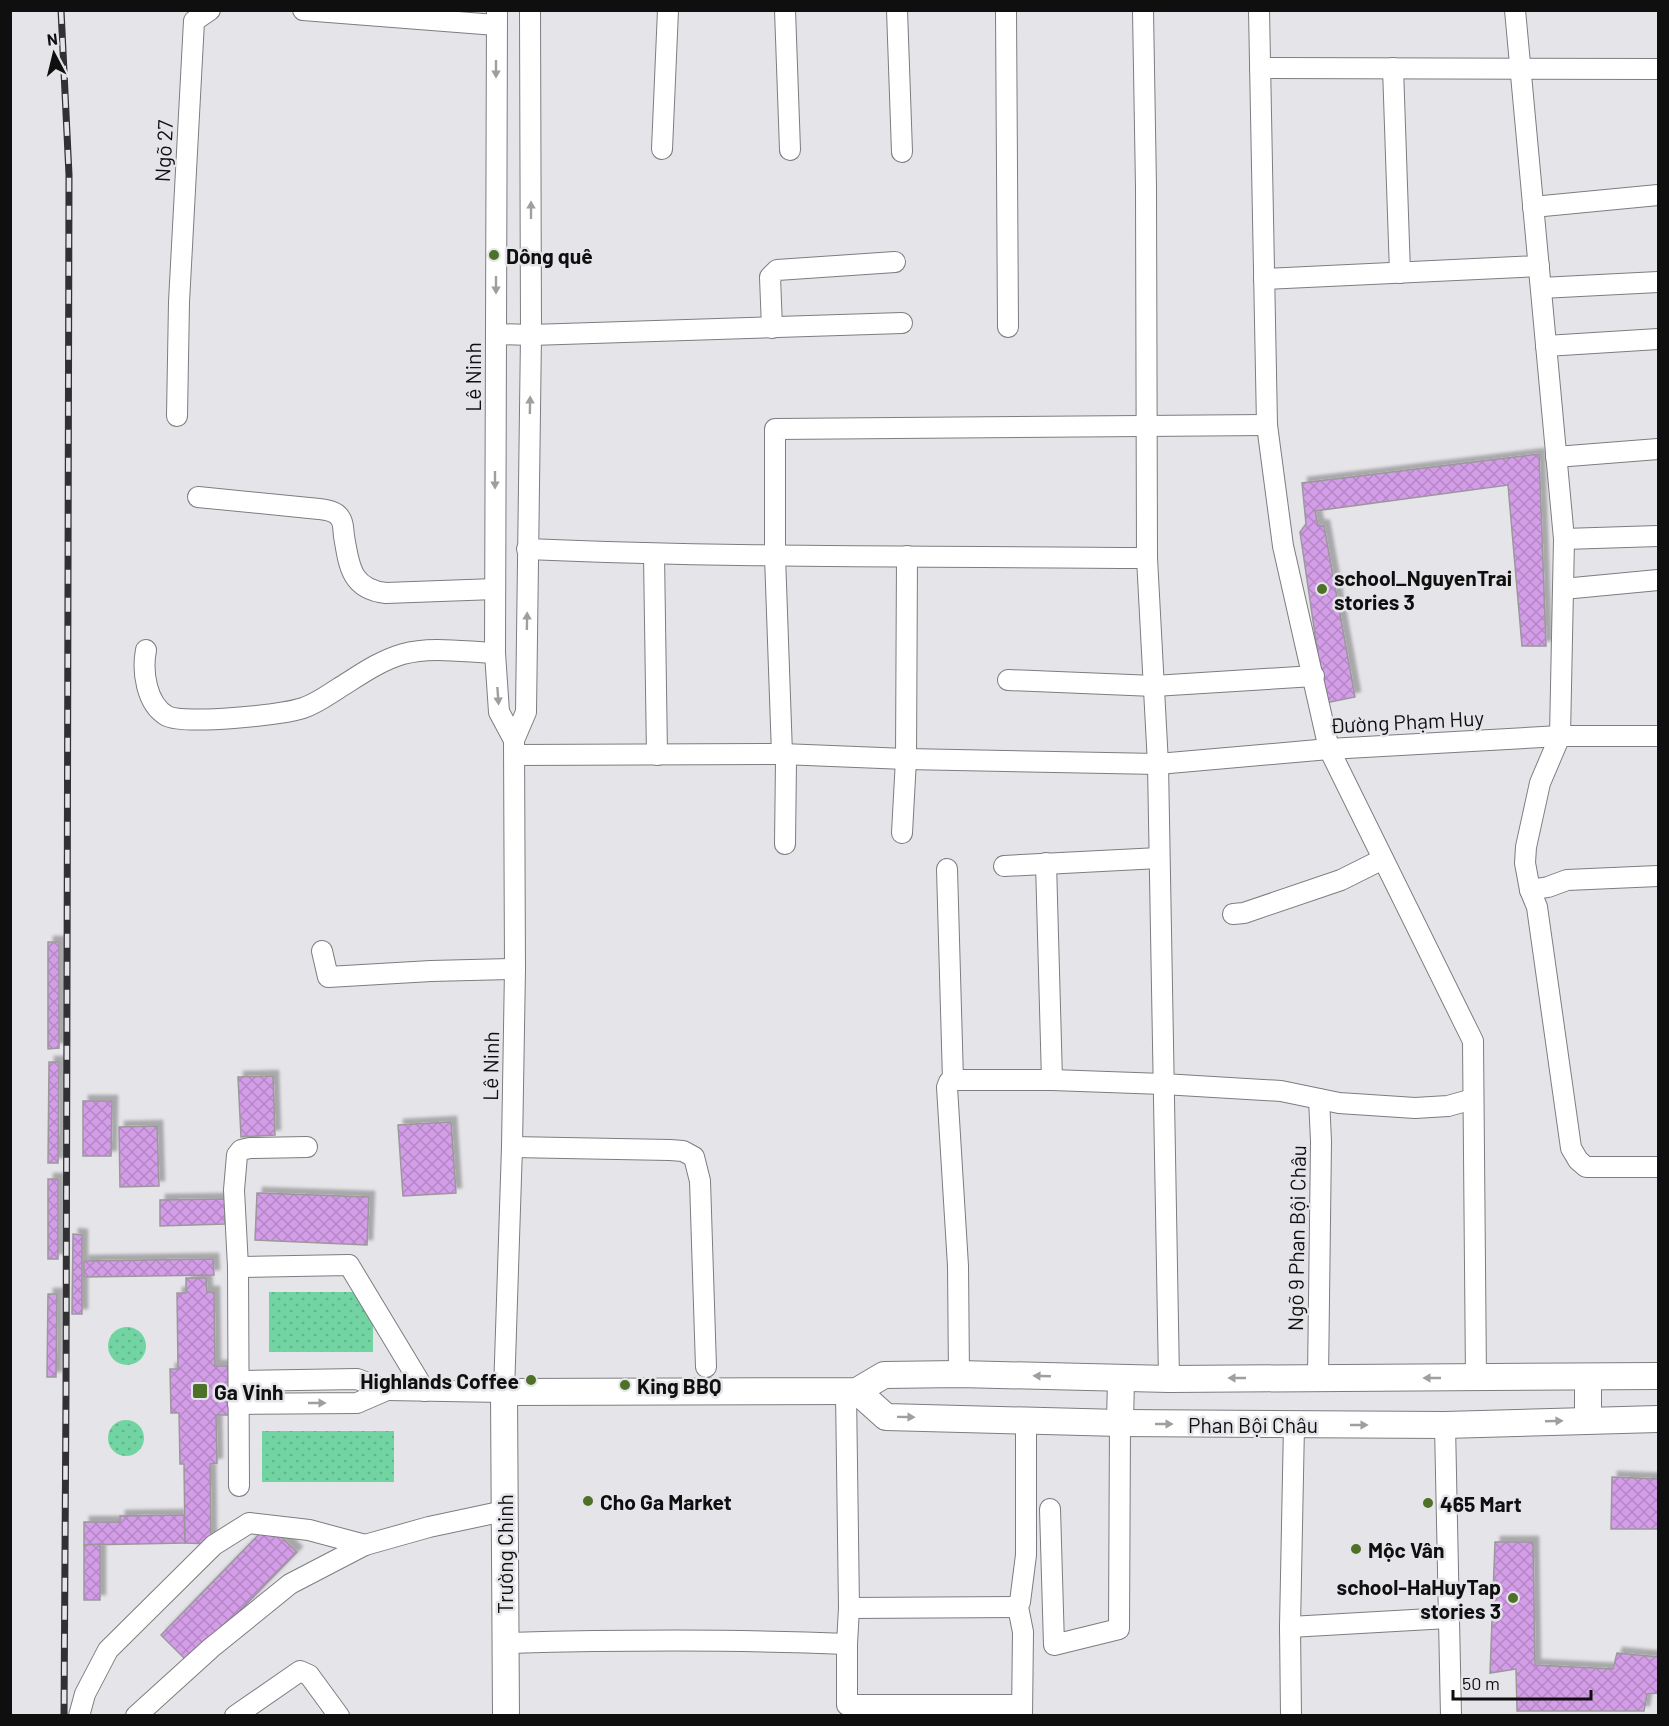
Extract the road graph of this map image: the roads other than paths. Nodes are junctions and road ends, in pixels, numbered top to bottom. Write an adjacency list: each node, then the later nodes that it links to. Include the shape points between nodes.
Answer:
1 (210, 10): 34 (street, Ngõ 27, via 194,21)
2 (303, 10): 11 (street)
3 (530, 10): 31 (street, Lê Ninh, one-way to 3)
4 (668, 10): 16 (street)
5 (785, 10): 17 (street)
6 (897, 10): 18 (street)
7 (1006, 10): 28 (street)
8 (1143, 10): 36 (street)
9 (1258, 10): 12 (street)
10 (1515, 10): 14 (street)
11 (496, 18): 30 (street, Lê Ninh, one-way to 30)
12 (1260, 68): 13 (street); 24 (street)
13 (1393, 68): 14 (street); 23 (street)
14 (1520, 68): 15 (street); 20 (street)
15 (1659, 69)
16 (662, 148)
17 (790, 150)
18 (902, 152)
19 (1659, 195): 20 (street)
20 (1533, 207): 22 (street)
21 (895, 261): 29 (street, via 777,270 770,277)
22 (1539, 266): 23 (street); 26 (street)
23 (1400, 273): 24 (street)
24 (1264, 279): 35 (street)
25 (1659, 282): 26 (street)
26 (1541, 288): 33 (street)
27 (902, 323): 29 (street)
28 (1008, 327)
29 (772, 328): 31 (street)
30 (496, 334): 31 (street); 48 (street, Lê Ninh, one-way to 48)
31 (531, 335): 42 (street, Lê Ninh, one-way to 31)
32 (1659, 339): 33 (street)
33 (1546, 346): 38 (street)
34 (177, 416)
35 (1266, 425): 36 (street); 52 (street, via 1283,546)
36 (1147, 427): 44 (street, via 775,429); 46 (street)
37 (1659, 449): 38 (street)
38 (1556, 457): 41 (street)
39 (198, 497): 48 (street, via 335,513 343,525 356,579 373,592)
40 (1659, 536): 41 (street)
41 (1564, 539): 49 (street)
42 (527, 549): 43 (street); 57 (street, Lê Ninh, one-way to 42, via 526,712)
43 (654, 555): 44 (street); 59 (street)
44 (775, 556): 45 (street); 60 (street)
45 (907, 556): 46 (street); 61 (street)
46 (1147, 558): 54 (street)
47 (1659, 580): 49 (street)
48 (495, 589): 51 (street, Lê Ninh)
49 (1563, 589): 55 (street)
50 (146, 650): 51 (street, via 145,667 152,699 168,716 179,719 238,717 303,708 376,665 406,654)
51 (495, 653): 57 (street, Lê Ninh, one-way to 57, via 499,712)
52 (1314, 675): 54 (street); 58 (street)
53 (1008, 680): 54 (street)
54 (1154, 686): 62 (street)
55 (1560, 736): 56 (street, Đường Phạm Huy); 58 (street, Đường Phạm Huy); 71 (street, via 1540,783 1526,847)
56 (1659, 736)
57 (515, 748): 59 (street, Đường Phạm Huy); 74 (street, Lê Ninh)
58 (1329, 749): 62 (street, Đường Phạm Huy); 66 (street)
59 (657, 754): 60 (street, Đường Phạm Huy)
60 (782, 754): 61 (street, Đường Phạm Huy); 64 (street, via 786,761)
61 (906, 759): 62 (street, Đường Phạm Huy); 63 (street)
62 (1158, 764): 65 (street)
63 (902, 834)
64 (785, 844)
65 (1159, 858): 67 (street); 77 (street)
66 (1383, 859): 72 (street, via 1341,880); 79 (street, via 1473,1041)
67 (1046, 863): 68 (street); 76 (street)
68 (1004, 866)
69 (947, 868): 75 (street)
70 (1659, 876): 71 (street, via 1567,880)
71 (1530, 890): 82 (street, via 1537,907 1571,1148 1586,1167)
72 (1233, 914)
73 (322, 951): 74 (street, via 328,976)
74 (515, 969): 81 (street, Lê Ninh)
75 (953, 1080): 76 (street); 85 (street, via 947,1087 958,1266)
76 (1053, 1080): 77 (street)
77 (1163, 1084): 78 (street, via 1281,1091); 91 (street)
78 (1319, 1099): 79 (street, via 1415,1108 1448,1106); 89 (street, Ngõ 9 Phan Bội Châu)
79 (1473, 1099): 90 (street)
80 (307, 1147): 83 (street, via 250,1148 237,1155 234,1190)
81 (512, 1147): 84 (street, via 670,1150 694,1157 700,1182); 95 (street, Lê Ninh)
82 (1659, 1167)
83 (238, 1266): 92 (street); 94 (street, via 349,1265)
84 (706, 1367)
85 (959, 1374): 88 (main road, one-way to 85); 96 (main road, via 884,1375)
86 (1659, 1376): 87 (main road)
87 (1588, 1377): 90 (main road); 100 (main road)
88 (1121, 1378): 91 (main road); 101 (main road)
89 (1318, 1378): 90 (main road, one-way to 89); 91 (main road, one-way to 91)
90 (1476, 1378)
91 (1169, 1379)
92 (239, 1381): 93 (street, via 357,1379); 97 (street)
93 (387, 1390): 94 (street); 97 (street, one-way to 93, via 357,1403)
94 (425, 1391): 95 (street)
95 (504, 1392): 96 (main road); 106 (main road, Trường Chinh)
96 (851, 1392): 99 (main road, Phan Bội Châu, one-way to 99, via 886,1417); 109 (street)
97 (238, 1404): 104 (street)
98 (1659, 1419): 100 (main road, Phan Bội Châu)
99 (1026, 1420): 101 (main road, Phan Bội Châu); 108 (street, via 1026,1555)
100 (1588, 1420): 103 (main road, Phan Bội Châu, one-way to 100)
101 (1120, 1423): 102 (main road, Phan Bội Châu, one-way to 102); 105 (street, via 1119,1629 1054,1645)
102 (1294, 1425): 103 (main road, Phan Bội Châu, one-way to 103); 111 (street)
103 (1445, 1425): 110 (street)
104 (239, 1486)
105 (1050, 1509)
106 (504, 1511): 107 (street); 112 (main road, Trường Chinh)
107 (365, 1545): 115 (street, via 309,1530 249,1523 214,1545 108,1650 85,1694); 116 (street, via 290,1584)
108 (1018, 1607): 109 (street); 114 (street, via 1023,1632)
109 (849, 1608): 113 (street)
110 (1448, 1618): 111 (street); 121 (street)
111 (1290, 1627): 120 (street)
112 (504, 1643): 113 (street, via 765,1640); 119 (main road, Trường Chinh)
113 (847, 1644): 114 (street, via 847,1705)
114 (1022, 1710)
115 (80, 1716)
116 (136, 1716)
117 (235, 1716): 118 (street, via 300,1671 309,1676)
118 (339, 1716)
119 (506, 1716)
120 (1291, 1716)
121 (1451, 1716)

